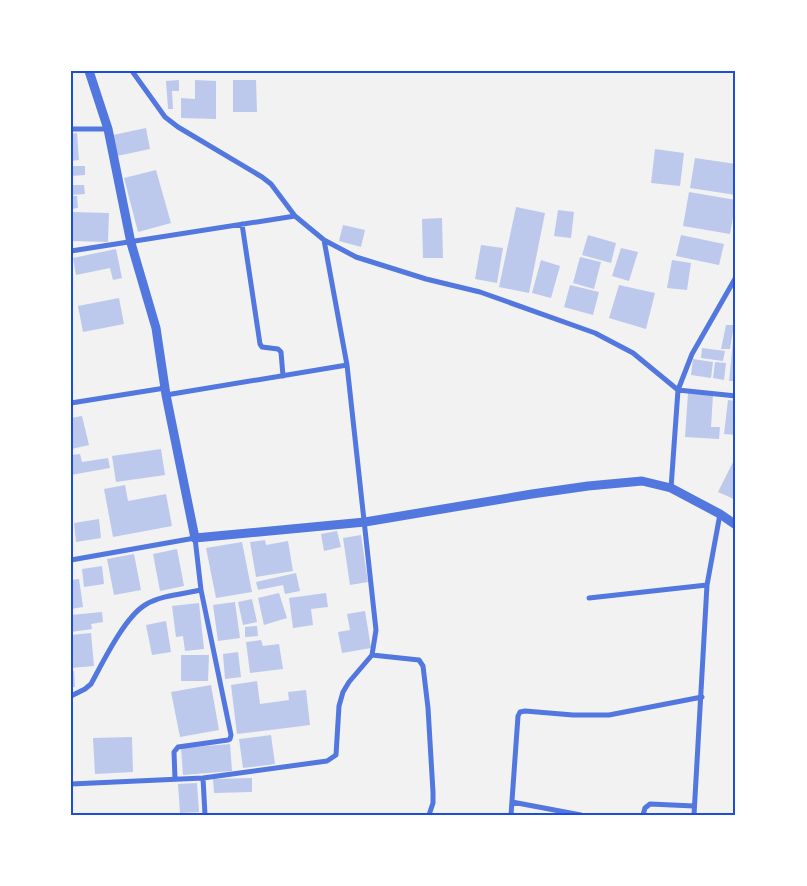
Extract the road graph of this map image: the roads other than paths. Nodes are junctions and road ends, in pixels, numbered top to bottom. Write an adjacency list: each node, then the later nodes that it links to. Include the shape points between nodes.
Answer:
1 (89, 71): 4 (street)
2 (132, 71): 5 (street, via 165,117 262,177)
3 (71, 129): 4 (street)
4 (108, 129): 8 (street)
5 (295, 216): 6 (street); 7 (street)
6 (242, 224): 8 (street); 12 (street, via 260,344 281,352)
7 (324, 240): 11 (street); 13 (street, via 356,257 426,280 480,292 595,333 633,353)
8 (131, 242): 9 (street); 14 (street, via 156,328)
9 (71, 251)
10 (736, 277): 13 (street, via 692,354)
11 (347, 366): 12 (street); 19 (street)
12 (283, 376): 14 (street)
13 (678, 390): 15 (street); 17 (street)
14 (166, 392): 16 (street); 21 (street)
15 (736, 396)
16 (71, 403)
17 (671, 488): 18 (street); 19 (street, via 642,481 588,486)
18 (720, 514): 20 (street); 23 (street)
19 (365, 522): 21 (street); 26 (street, via 376,630)
20 (736, 525)
21 (195, 538): 22 (street); 24 (street)
22 (71, 560)
23 (708, 585): 25 (street); 28 (street)
24 (201, 590): 27 (street, via 156,600 137,611 114,642 91,684); 30 (street, via 230,739 178,747 174,752)
25 (588, 598)
26 (372, 655): 29 (street, via 343,692 336,755 332,759); 35 (street, via 412,658 423,666 433,792)
27 (71, 696)
28 (702, 698): 32 (street, via 610,715 520,712); 33 (street)
29 (203, 778): 30 (street); 34 (street)
30 (175, 780): 31 (street)
31 (71, 784)
32 (512, 802): 36 (street); 37 (street)
33 (694, 806): 38 (street, via 650,804); 39 (street)
34 (205, 815)
35 (429, 815)
36 (511, 815)
37 (581, 815)
38 (642, 815)
39 (694, 815)

